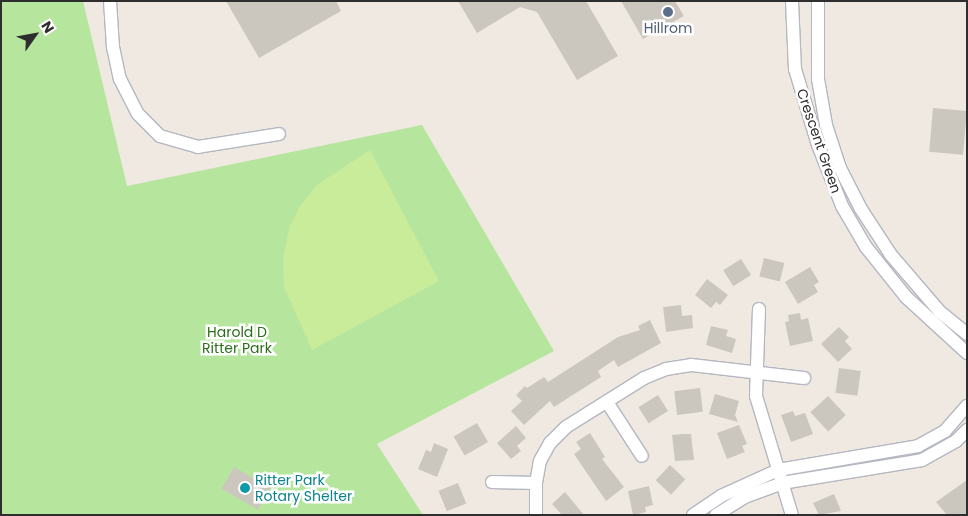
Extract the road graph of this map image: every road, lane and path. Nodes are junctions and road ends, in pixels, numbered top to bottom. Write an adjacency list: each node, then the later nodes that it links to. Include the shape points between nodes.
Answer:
1 (110, 1): 4 (street, via 113,47 120,79 138,114 160,136 198,147)
2 (792, 1): 7 (street, Crescent Green, via 795,69 818,145 842,206 866,247 906,297)
3 (818, 1): 6 (street, Crescent Green, via 818,79 826,125 840,168 891,256 940,312)
4 (279, 134)
5 (759, 309): 8 (street)
6 (967, 334)
7 (967, 353)
8 (756, 373): 9 (street); 10 (street, via 677,366 644,378); 14 (street, via 756,396)
9 (804, 378)
10 (607, 402): 13 (street); 16 (street, via 566,427 550,442 540,461)
11 (967, 406): 14 (street, via 945,431 918,446)
12 (967, 430): 17 (street, via 932,456 905,466 826,474)
13 (642, 456)
14 (778, 470): 17 (street); 19 (street, via 721,496)
15 (492, 482): 16 (street)
16 (536, 483): 18 (street)
17 (782, 483): 20 (street, via 747,496); 21 (street)
18 (536, 515)
19 (693, 515)
20 (716, 515)
21 (792, 515)

